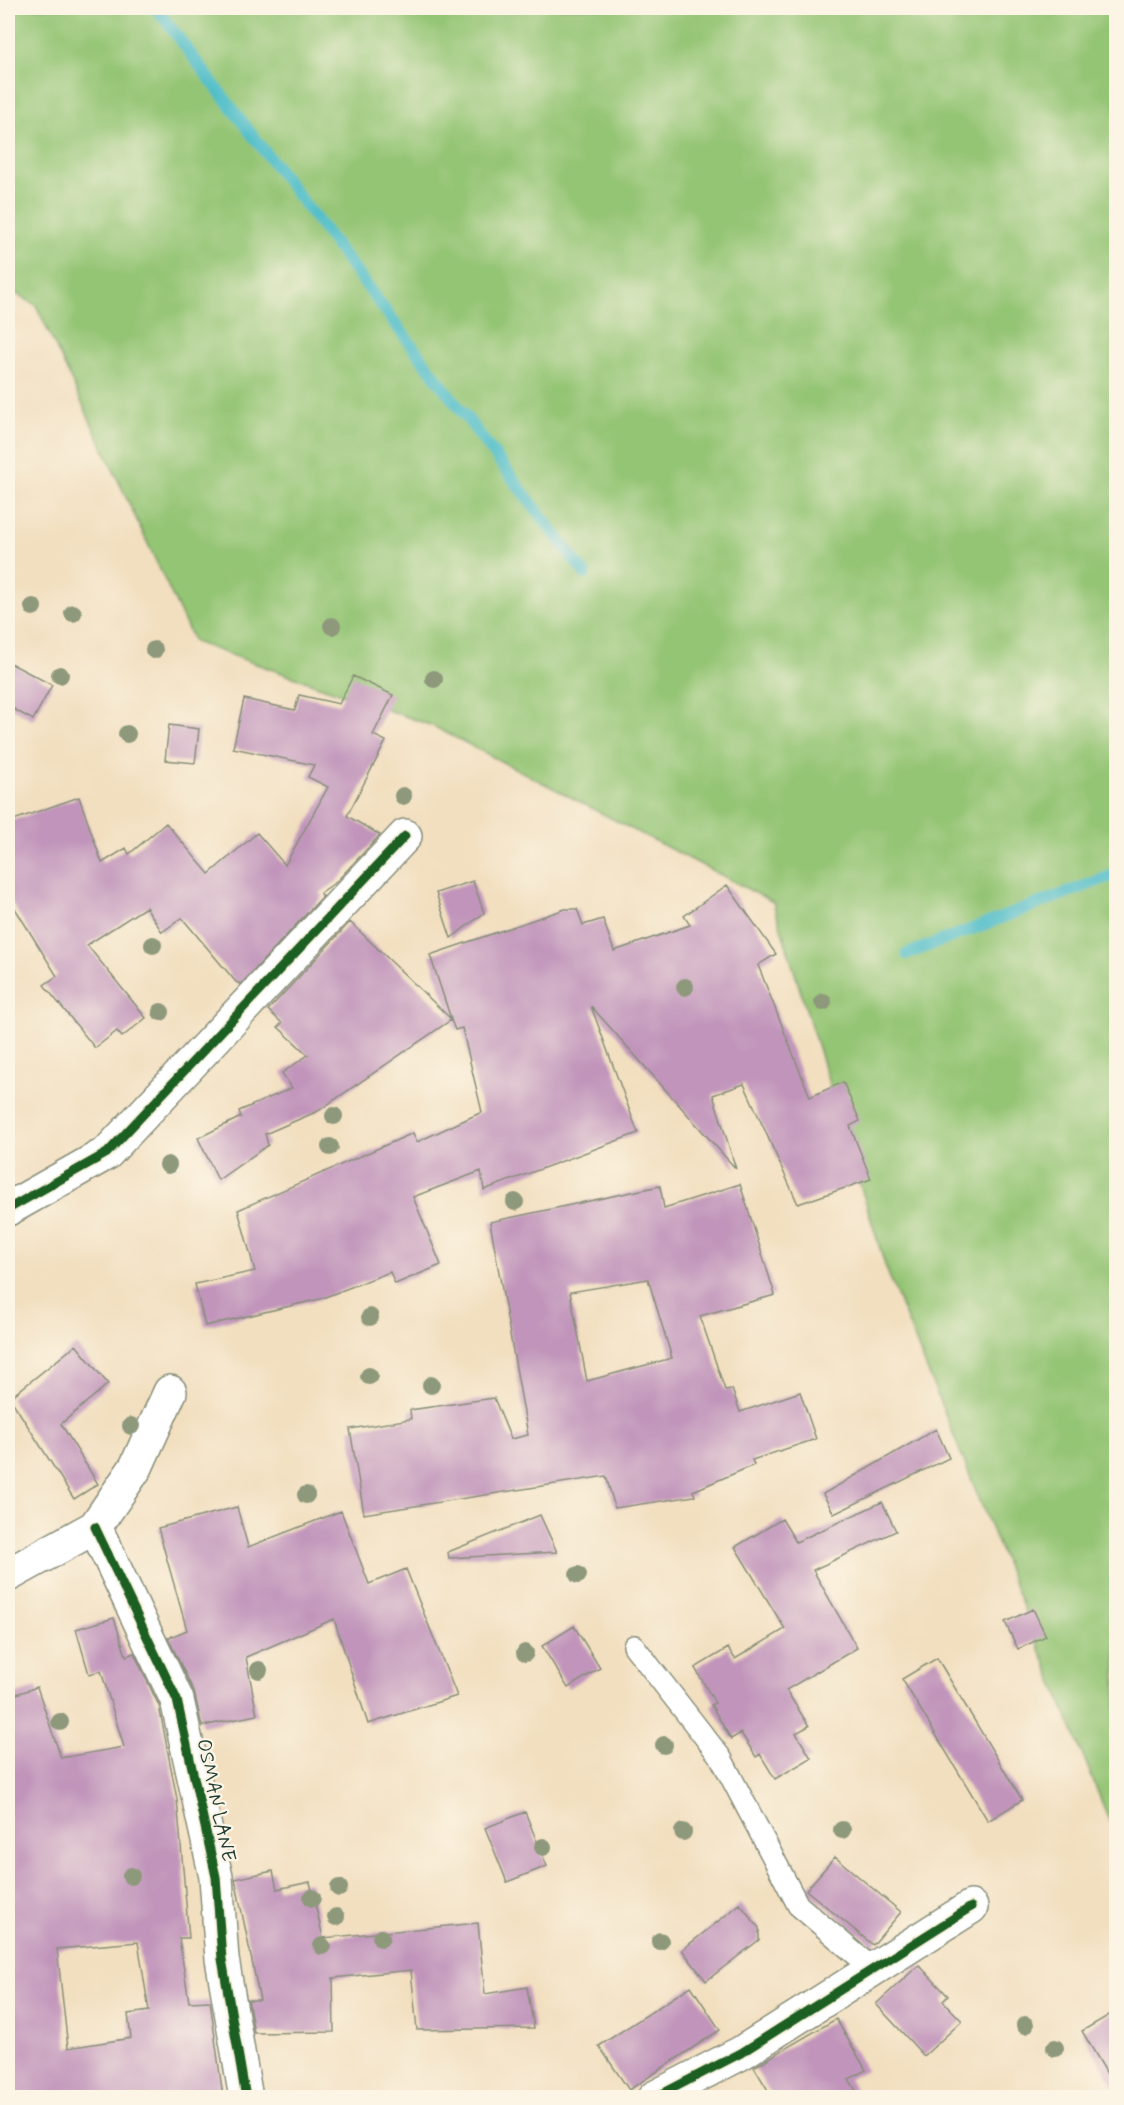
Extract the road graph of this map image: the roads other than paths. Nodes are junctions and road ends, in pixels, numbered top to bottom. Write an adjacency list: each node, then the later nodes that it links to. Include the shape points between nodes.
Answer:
1 (405, 836): 2 (street, via 106,1153)
2 (8, 1209)
3 (170, 1392): 4 (street, via 136,1467)
4 (94, 1527): 5 (street); 9 (street, OSMAN LANE, via 177,1700 216,1877 222,1959)
5 (8, 1575)
6 (634, 1646): 8 (lane, via 722,1758 798,1905)
7 (971, 1906): 8 (street)
8 (873, 1969): 10 (street, via 741,2053)
9 (246, 2097)
10 (654, 2097)

